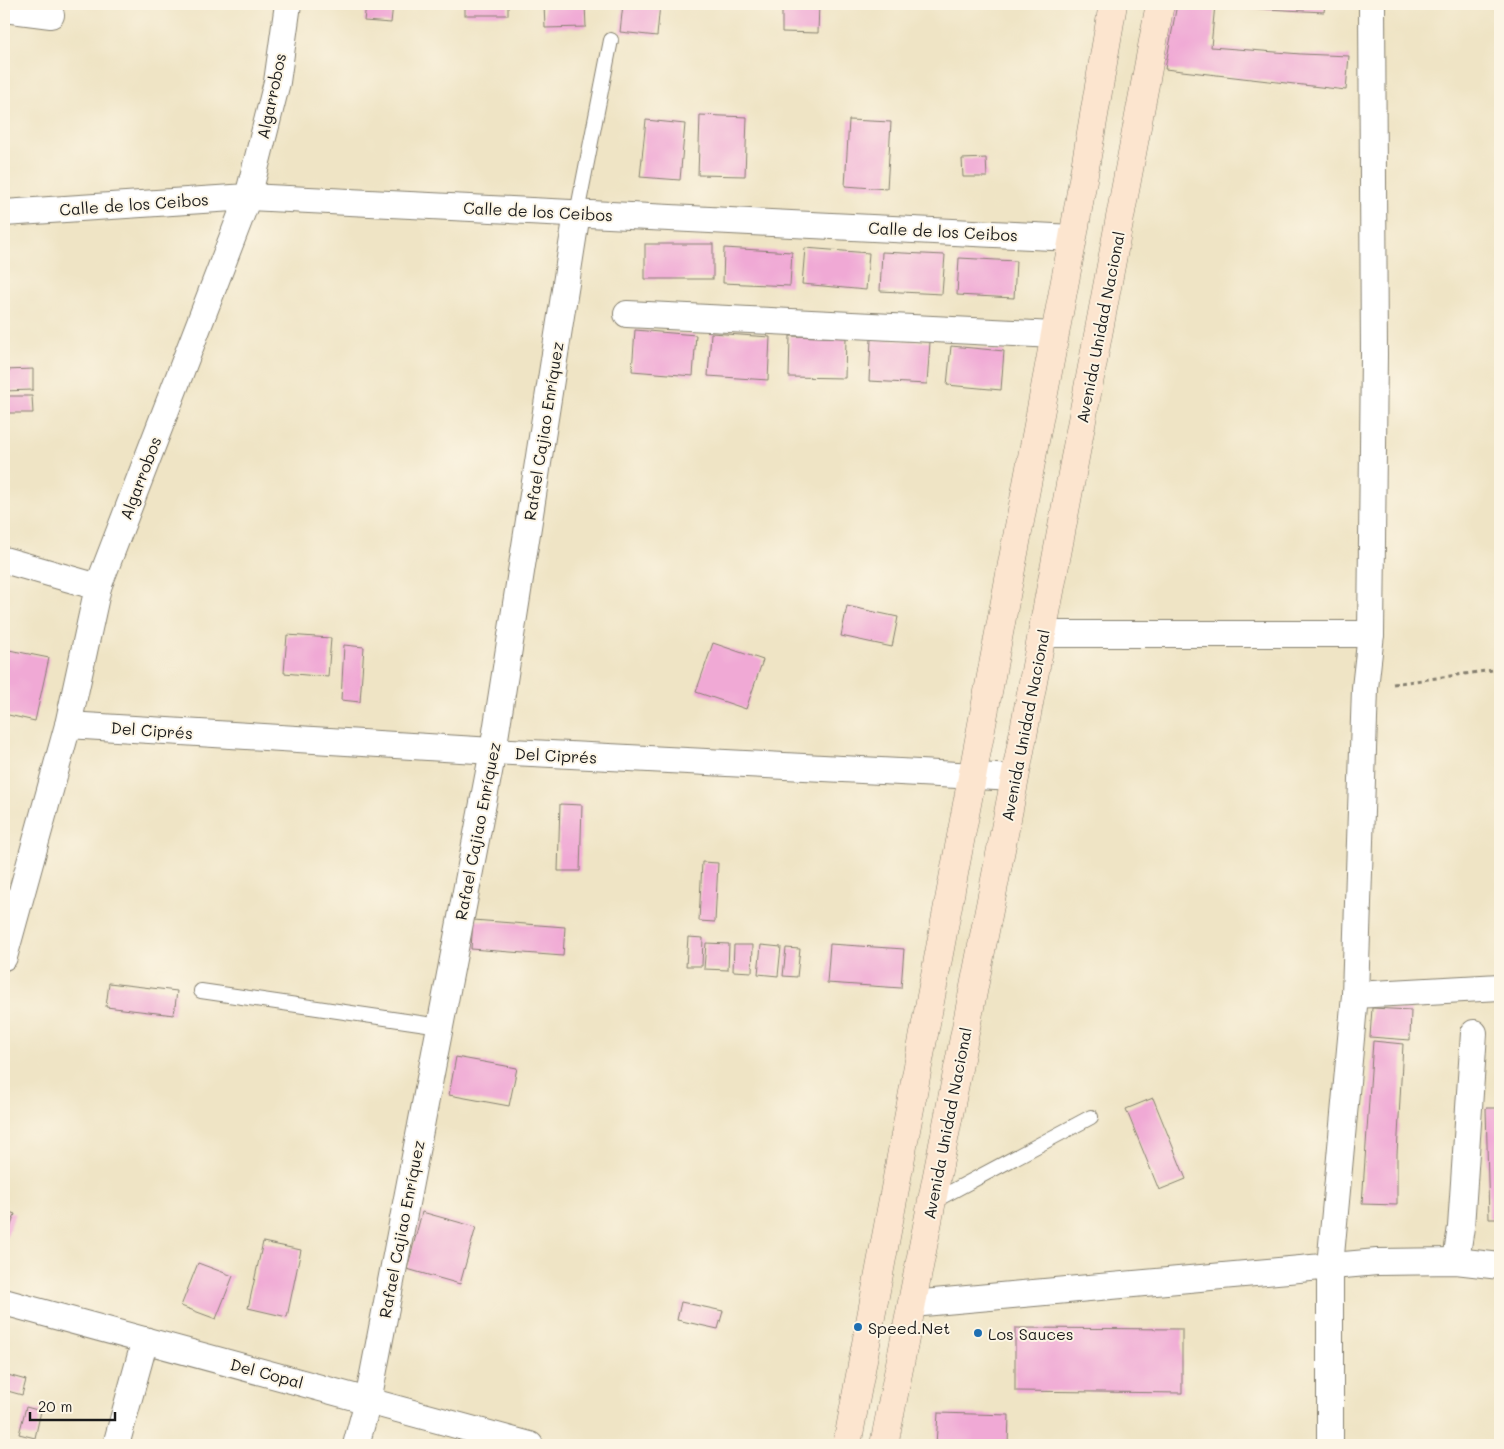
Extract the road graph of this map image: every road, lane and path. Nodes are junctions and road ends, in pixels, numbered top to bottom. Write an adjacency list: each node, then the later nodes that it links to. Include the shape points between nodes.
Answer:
1 (288, 4): 8 (street, Algarrobos, via 277,82)
2 (1112, 4): 11 (main road)
3 (1160, 4): 16 (main road, Avenida Unidad Nacional)
4 (1372, 4): 17 (street)
5 (4, 9): 6 (street)
6 (51, 14)
7 (611, 40): 10 (lane)
8 (248, 197): 9 (street, Calle de los Ceibos); 10 (street, Calle de los Ceibos); 15 (street, Algarrobos)
9 (4, 213)
10 (577, 213): 11 (street, Calle de los Ceibos); 21 (street, Rafael Cajiao Enríquez)
11 (1072, 238): 13 (main road)
12 (628, 314): 13 (street)
13 (1054, 335): 22 (main road)
14 (4, 560): 15 (street)
15 (98, 587): 20 (street, Algarrobos)
16 (1042, 634): 17 (street); 23 (main road, Avenida Unidad Nacional)
17 (1372, 634): 19 (street)
18 (1500, 669): 19 (path)
19 (1365, 688): 27 (street)
20 (68, 725): 21 (street, Del Ciprés); 24 (street, Algarrobos)
21 (493, 752): 22 (street, Del Ciprés); 28 (street, Rafael Cajiao Enríquez)
22 (971, 775): 23 (street, Del Ciprés); 42 (main road)
23 (1015, 778): 31 (main road, Avenida Unidad Nacional)
24 (4, 957)
25 (1500, 987): 27 (street)
26 (201, 991): 28 (lane)
27 (1355, 995): 33 (street)
28 (440, 1026): 38 (street, Rafael Cajiao Enríquez)
29 (1474, 1033): 32 (street)
30 (1091, 1117): 31 (lane)
31 (932, 1202): 36 (main road, Avenida Unidad Nacional)
32 (1456, 1261): 33 (street); 34 (street)
33 (1330, 1266): 36 (street); 44 (street)
34 (1500, 1266)
35 (4, 1302): 37 (street, Del Copal)
36 (912, 1304): 43 (main road, Avenida Unidad Nacional)
37 (145, 1340): 38 (street, Del Copal); 39 (street)
38 (368, 1401): 40 (street, Rafael Cajiao Enríquez); 41 (street, Del Copal)
39 (116, 1445)
40 (356, 1445)
41 (530, 1445)
42 (848, 1445)
43 (884, 1445)
44 (1330, 1445)

